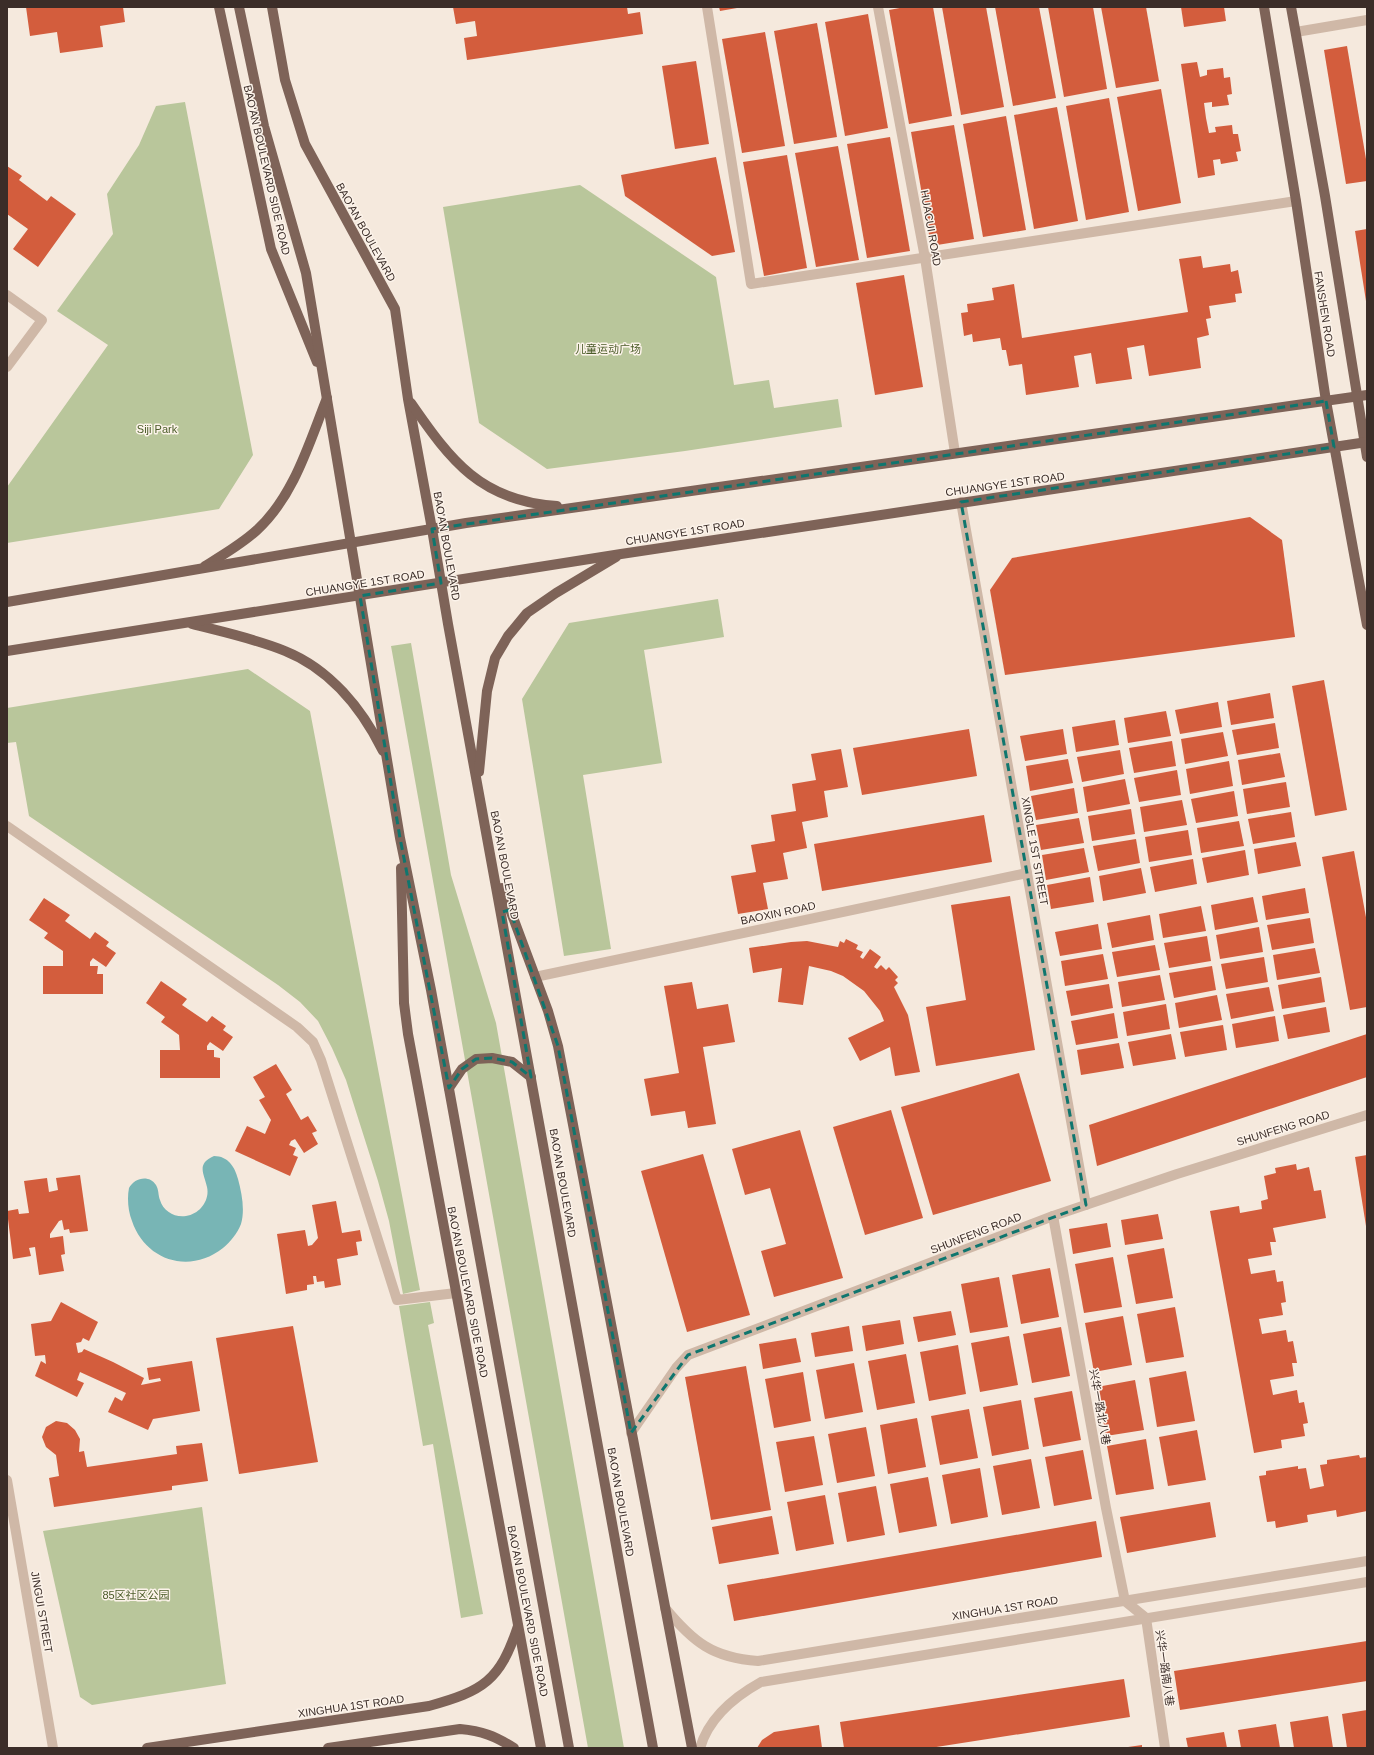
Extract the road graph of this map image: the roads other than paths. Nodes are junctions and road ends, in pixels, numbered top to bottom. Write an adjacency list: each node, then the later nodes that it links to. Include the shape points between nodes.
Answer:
1 (219, 7): 14 (main road, BAO'AN BOULEVARD SIDE ROAD, via 271,249)
2 (239, 7): 14 (main road, via 264,126 306,273)
3 (272, 7): 17 (main road, BAO'AN BOULEVARD, via 285,80 305,144 395,309)
4 (707, 7): 11 (street, via 751,284)
5 (878, 7): 11 (street, HUACUI ROAD)
6 (1264, 7): 10 (main road, FANSHEN ROAD)
7 (1291, 7): 9 (main road, FANSHEN ROAD)
8 (1367, 20): 9 (street)
9 (1296, 32): 15 (main road, FANSHEN ROAD)
10 (1296, 201): 11 (street); 18 (main road, FANSHEN ROAD)
11 (925, 258): 21 (street, HUACUI ROAD)
12 (7, 295): 13 (street, via 42,320)
13 (7, 367)
14 (324, 378): 16 (main road)
15 (1362, 396): 18 (main road); 19 (main road, FANSHEN ROAD)
16 (327, 398): 26 (main road); 28 (main road, via 291,483 275,509 257,530 219,558)
17 (408, 399): 24 (main road, via 438,442 476,479 518,500 541,505); 25 (main road, BAO'AN BOULEVARD)
18 (1326, 401): 20 (main road, FANSHEN ROAD); 21 (main road)
19 (1366, 442): 20 (main road, CHUANGYE 1ST ROAD); 22 (main road, FANSHEN ROAD)
20 (1334, 447): 23 (main road, CHUANGYE 1ST ROAD); 33 (main road, FANSHEN ROAD)
21 (955, 453): 24 (main road)
22 (1367, 457)
23 (960, 502): 27 (main road, CHUANGYE 1ST ROAD); 40 (street, XINGLE 1ST STREET)
24 (577, 507): 25 (main road)
25 (432, 529): 26 (main road); 29 (main road, BAO'AN BOULEVARD)
26 (351, 542): 28 (main road); 30 (main road)
27 (621, 554): 29 (main road, CHUANGYE 1ST ROAD); 36 (main road, via 556,593 527,614 508,636 495,658 487,691)
28 (198, 569): 31 (main road)
29 (441, 583): 30 (main road, CHUANGYE 1ST ROAD); 36 (main road, BAO'AN BOULEVARD)
30 (360, 596): 32 (main road, CHUANGYE 1ST ROAD); 35 (main road)
31 (7, 602)
32 (186, 623): 34 (main road, CHUANGYE 1ST ROAD); 35 (main road, via 287,651 311,665 350,699)
33 (1367, 625)
34 (7, 651)
35 (387, 759): 38 (main road)
36 (477, 786): 39 (main road, BAO'AN BOULEVARD)
37 (7, 826): 47 (street, via 285,1019 313,1042 321,1060 397,1300)
38 (400, 838): 43 (main road); 47 (main road, BAO'AN BOULEVARD SIDE ROAD, via 404,1004)
39 (490, 851): 41 (main road); 42 (main road, BAO'AN BOULEVARD)
40 (1027, 873): 41 (street, BAOXIN ROAD); 45 (street, XINGLE 1ST STREET)
41 (535, 977): 48 (main road, via 558,1046)
42 (532, 1077): 43 (main road, via 512,1062 492,1058 476,1059 462,1069); 62 (main road, BAO'AN BOULEVARD)
43 (449, 1088): 61 (main road)
44 (1367, 1115): 45 (street, SHUNFENG ROAD)
45 (1086, 1205): 46 (street, SHUNFENG ROAD)
46 (1053, 1216): 48 (street, SHUNFENG ROAD, via 688,1355 676,1368); 52 (street, 兴华一路北八巷)
47 (456, 1293): 55 (main road, BAO'AN BOULEVARD SIDE ROAD)
48 (631, 1433): 53 (main road)
49 (7, 1480): 56 (street, JINGUI STREET)
50 (1367, 1561): 52 (street, XINGHUA 1ST ROAD)
51 (1367, 1582): 54 (street)
52 (1125, 1601): 53 (street, XINGHUA 1ST ROAD, via 758,1661 735,1659 714,1652 695,1641); 54 (street, 兴华一路南八巷)
53 (665, 1608): 63 (main road)
54 (1146, 1618): 64 (street, via 761,1682 741,1693 724,1707 711,1725); 65 (street, 兴华一路南八巷)
55 (518, 1624): 57 (main road, XINGHUA 1ST ROAD, via 502,1666 472,1692 454,1699 429,1706); 60 (main road, BAO'AN BOULEVARD SIDE ROAD)
56 (53, 1748)
57 (147, 1748)
58 (328, 1748): 59 (main road, via 460,1729 480,1731)
59 (514, 1748)
60 (541, 1748)
61 (569, 1748)
62 (653, 1748)
63 (692, 1748)
64 (700, 1748)
65 (1165, 1748)

